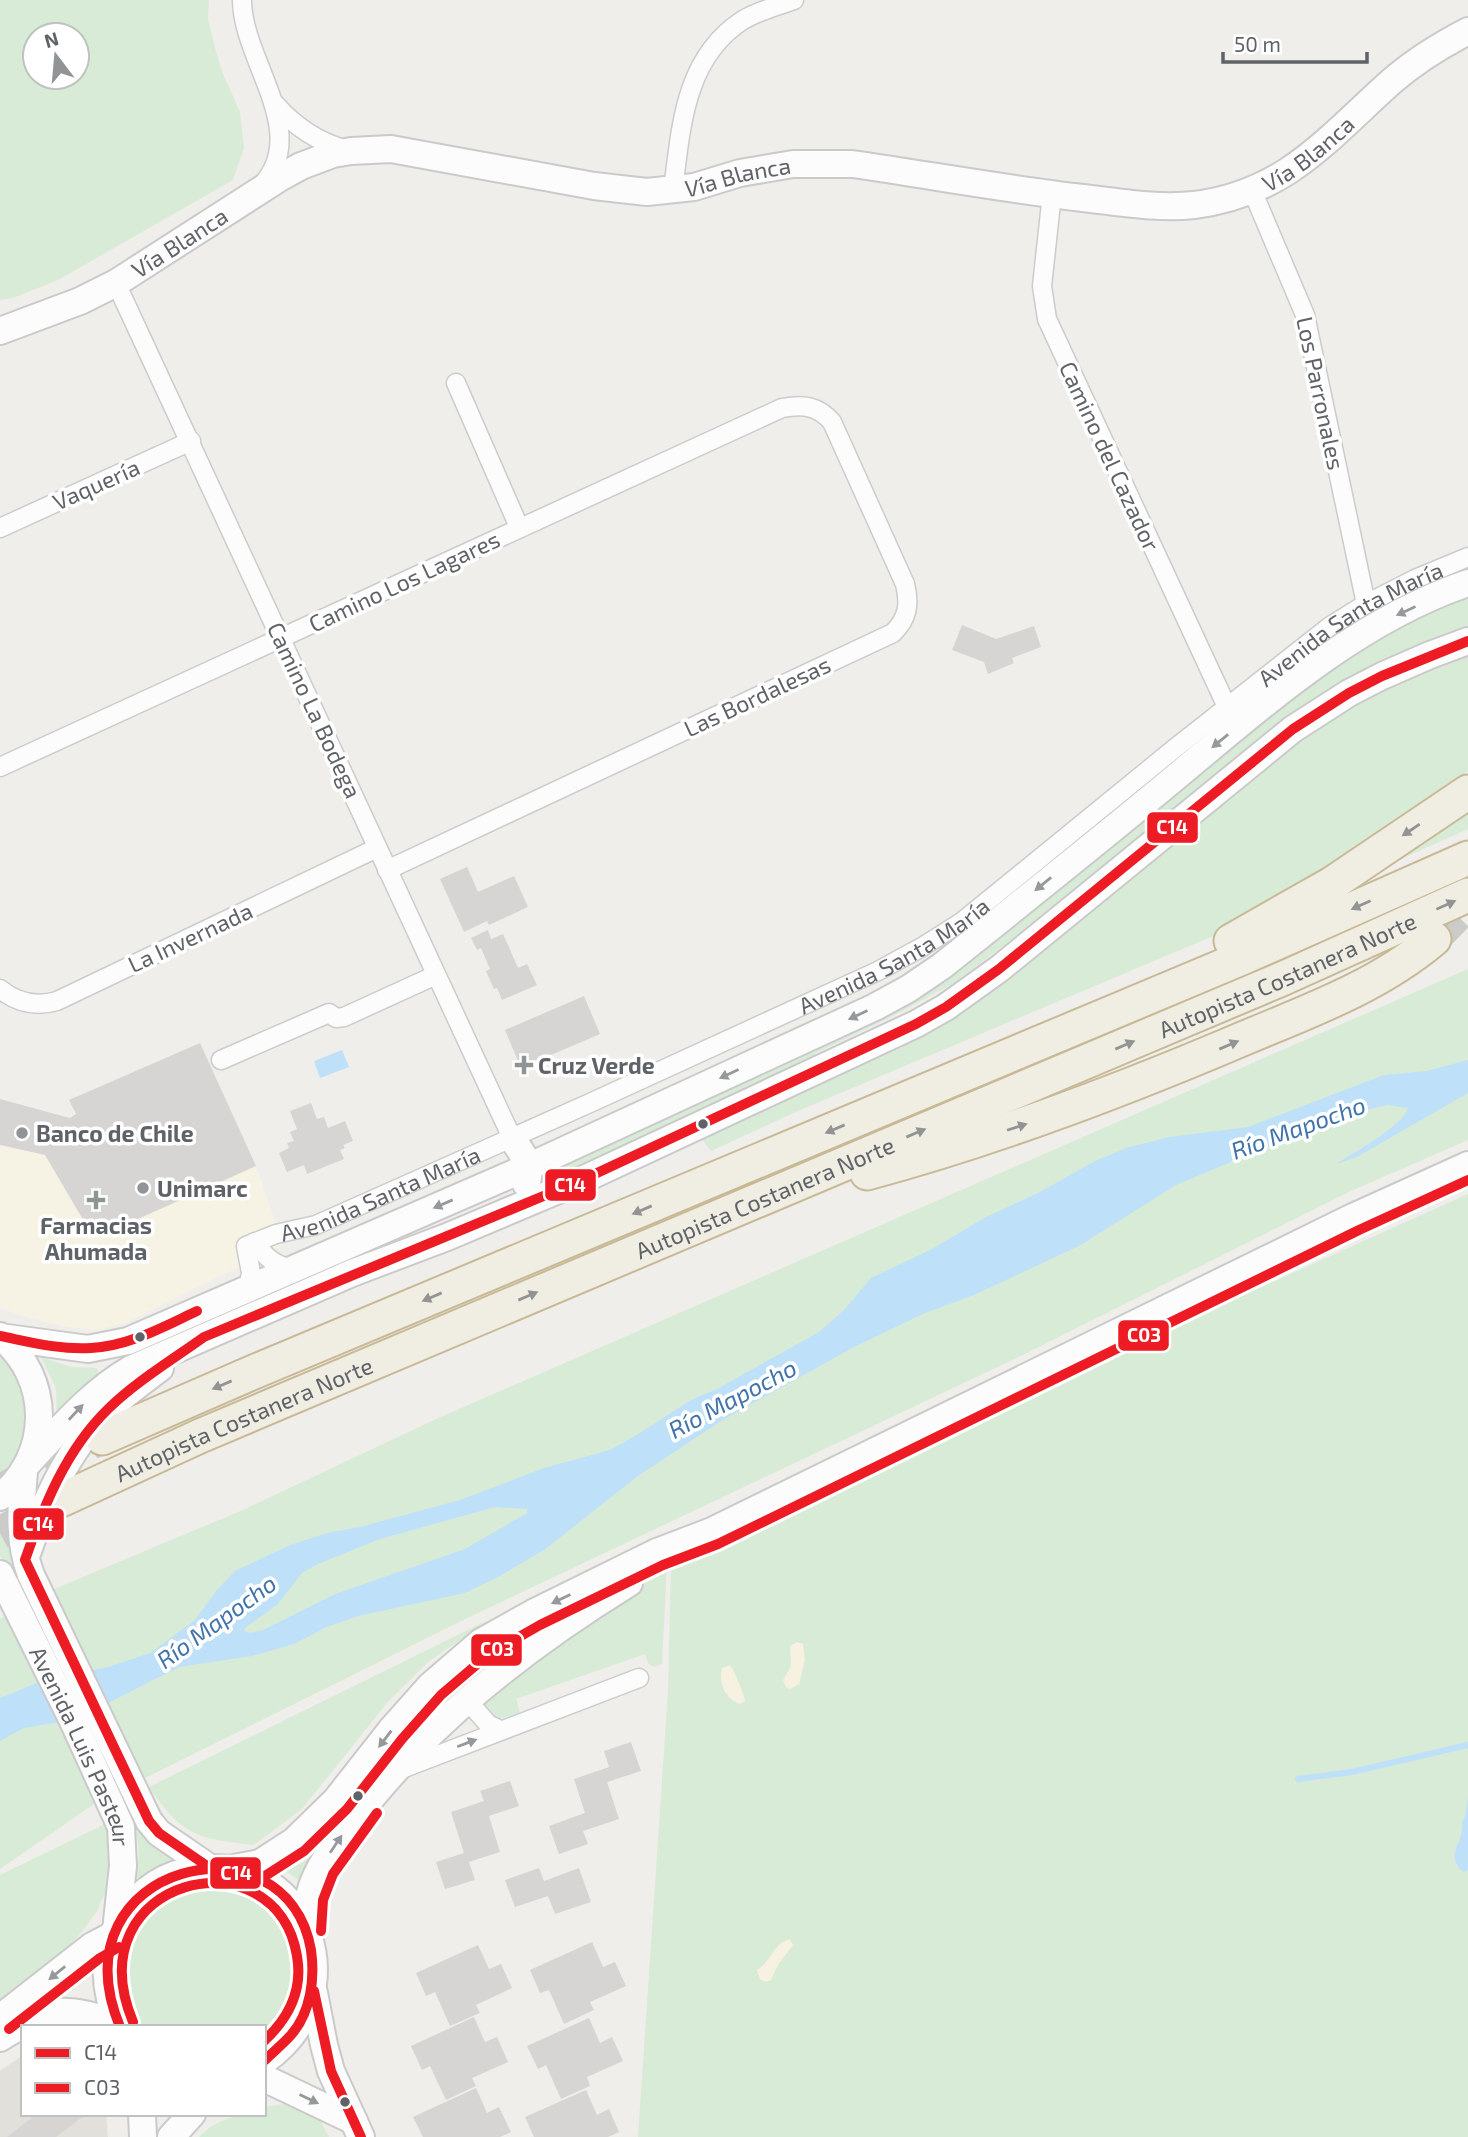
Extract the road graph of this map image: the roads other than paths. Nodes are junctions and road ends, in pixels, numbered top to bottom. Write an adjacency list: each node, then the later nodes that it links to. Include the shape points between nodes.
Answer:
1 (242, 0): 4 (street, via 251,48)
2 (794, 0): 6 (street, via 743,21 703,60 690,86)
3 (1468, 32): 7 (main road, Vía Blanca, via 1417,61 1303,160)
4 (275, 104): 5 (street, via 301,130); 8 (street, via 281,140 277,160)
5 (351, 151): 6 (main road, Vía Blanca, via 391,149 620,191); 8 (main road, Vía Blanca, via 301,166)
6 (673, 190): 9 (main road, Vía Blanca, via 766,167 822,163)
7 (1252, 190): 9 (main road, Vía Blanca, via 1216,202 1176,206); 19 (street, Los Parronales, via 1308,324)
8 (254, 194): 10 (main road, Vía Blanca)
9 (1052, 194): 22 (street, Camino del Cazador, via 1042,285 1047,319)
10 (116, 283): 11 (main road, Vía Blanca); 14 (street, Camino La Bodega)
11 (0, 331)
12 (456, 383): 15 (street)
13 (810, 406): 15 (street, Camino Los Lagares, via 782,408); 27 (street, Las Bordalesas, via 832,422 905,584 909,598 902,623 893,633)
14 (191, 441): 16 (street, Vaquería); 20 (street, Camino La Bodega)
15 (519, 527): 20 (street, Camino Los Lagares)
16 (0, 528)
17 (1468, 557): 19 (street, Avenida Santa María)
18 (1468, 583): 36 (main road, Avenida Santa María, one-way to 36, via 1394,616 1320,664 908,989)
19 (1366, 604): 22 (street, Avenida Santa María)
20 (281, 637): 23 (street, Camino Los Lagares); 25 (street, Camino La Bodega)
21 (1468, 641): 39 (main road, via 1382,676 1293,729 946,1007 864,1049)
22 (1227, 707): 34 (street, Avenida Santa María, via 963,920 922,947)
23 (0, 767)
24 (1468, 792): 32 (highway, one-way to 32, via 1333,883 1258,927)
25 (377, 848): 27 (street, Camino La Bodega); 31 (street, La Invernada, via 57,1001 26,1003)
26 (1468, 858): 32 (highway, Autopista Costanera Norte, one-way to 32)
27 (387, 870): 30 (street, Camino La Bodega)
28 (1468, 895): 38 (highway, Autopista Costanera Norte, one-way to 28, via 1284,978)
29 (1434, 939): 38 (highway, one-way to 29, via 887,1167 1061,1112 1362,987)
30 (436, 975): 33 (street, via 344,1017 330,1013); 34 (street, Camino La Bodega)
31 (0, 989)
32 (1011, 1055): 45 (highway, Autopista Costanera Norte, one-way to 45)
33 (221, 1060)
34 (512, 1138): 36 (main road); 37 (main road, via 502,1164); 40 (street, Avenida Santa María, via 316,1224)
35 (1468, 1165): 49 (main road)
36 (528, 1167): 37 (main road, Avenida Santa María); 39 (main road, via 524,1188)
37 (483, 1186): 41 (main road, Avenida Santa María, one-way to 41)
38 (762, 1197): 48 (highway, Autopista Costanera Norte, one-way to 38, via 200,1436)
39 (490, 1219): 44 (main road)
40 (255, 1242): 41 (street, Avenida Santa María, via 276,1266); 42 (street, Avenida Santa María, via 246,1246 251,1273)
41 (292, 1269): 42 (main road, Avenida Santa María)
42 (248, 1288): 43 (main road, Avenida Santa María, via 106,1347 79,1348)
43 (0, 1337): 46 (main road, via 24,1362 37,1394 39,1429)
44 (204, 1337): 46 (main road, one-way to 44, via 108,1382); 50 (main road, via 97,1421 43,1509)
45 (102, 1438)
46 (27, 1467): 47 (main road); 50 (main road, Avenida Luis Pasteur, via 21,1530)
47 (0, 1497)
48 (61, 1500)
49 (712, 1531): 53 (main road, one-way to 53, via 657,1552 514,1623 481,1642); 54 (main road, via 575,1617)
50 (28, 1568): 57 (main road, Avenida Luis Pasteur, via 149,1821 159,1833)
51 (4, 1581): 59 (main road, Avenida Luis Pasteur, via 121,1827 124,1853)
52 (639, 1678): 55 (street)
53 (436, 1679): 54 (main road); 57 (main road, one-way to 57, via 317,1820 268,1859 251,1866)
54 (467, 1700): 55 (street, via 488,1724); 56 (main road)
55 (500, 1730): 56 (street, one-way to 55)
56 (388, 1776): 58 (main road, one-way to 56, via 310,1893 317,1877 335,1845)
57 (220, 1868): 58 (main road, Avenida Luis Pasteur, via 267,1884 297,1912); 59 (main road, via 187,1870 165,1878 129,1907)
58 (307, 1930): 60 (main road, via 313,1951)
59 (115, 1931): 61 (main road, one-way to 61); 62 (main road, Avenida Luis Pasteur, via 107,1959 107,1983)
60 (314, 1991): 64 (main road, via 297,2031); 68 (main road, via 331,2071)
61 (0, 2018)
62 (119, 2025): 63 (main road, via 88,2014 48,2012)
63 (0, 2038)
64 (266, 2060)
65 (266, 2079): 68 (main road, one-way to 68)
66 (142, 2116): 69 (main road)
67 (190, 2116): 70 (main road)
68 (358, 2129)
69 (143, 2137)
70 (171, 2137)

